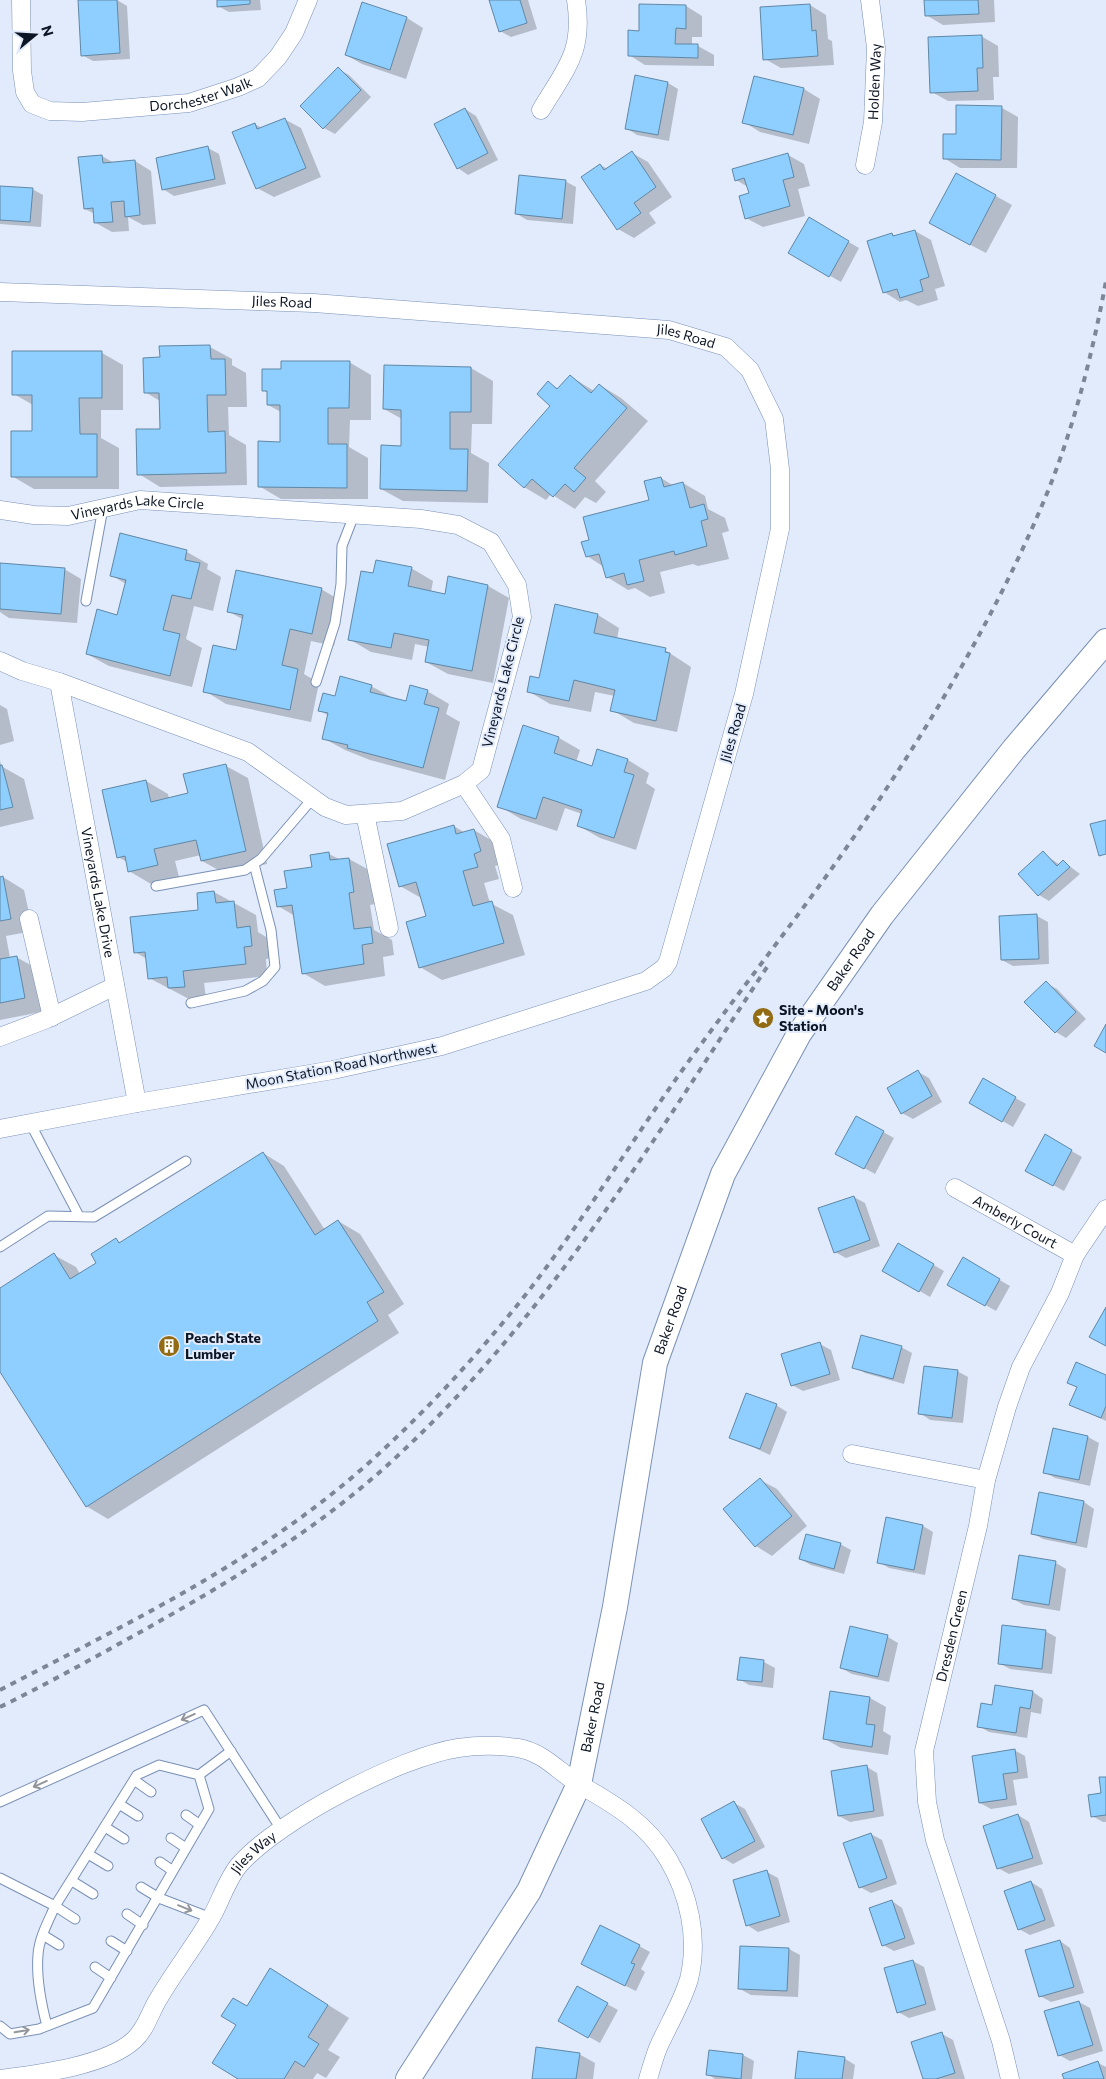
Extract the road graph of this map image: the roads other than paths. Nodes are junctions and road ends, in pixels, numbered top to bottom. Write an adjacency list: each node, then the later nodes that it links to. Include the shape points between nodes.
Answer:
1 (21, 0): 2 (street, Dorchester Walk, via 25,92 32,104 50,111 189,103 238,87 258,78 278,57 294,33)
2 (308, 0)
3 (576, 0): 5 (street, via 579,33 576,48)
4 (870, 0): 6 (street, Holden Way, via 876,48 873,122)
5 (541, 110)
6 (865, 165)
7 (0, 292): 24 (street, Jiles Road, via 314,303 669,330 726,348 750,370 774,419 780,469 780,528 744,694)
8 (103, 508): 9 (street, Vineyards Lake Circle, via 68,516); 10 (street, Vineyards Lake Circle, via 140,500); 11 (lane)
9 (0, 510)
10 (354, 515): 15 (lane, via 342,546 335,623); 16 (street, Vineyards Lake Circle, via 458,525 491,542 517,585 522,618 480,770)
11 (86, 601)
12 (1106, 641): 43 (main road, Baker Road, via 1014,749 882,915 799,1034 723,1174 655,1363 615,1607)
13 (0, 661): 14 (street, Vineyards Lake Circle)
14 (59, 682): 17 (street, Vineyards Lake Circle, via 248,752); 25 (street, Vineyards Lake Drive)
15 (316, 682)
16 (464, 784): 18 (street, Vineyards Lake Circle, via 402,811); 21 (street, via 501,839)
17 (313, 798): 18 (street, Vineyards Lake Circle, via 346,816); 19 (lane, via 261,860)
18 (365, 814): 23 (street)
19 (254, 864): 20 (lane, via 245,870); 26 (lane, via 271,930 275,967 263,982 245,991)
20 (156, 886)
21 (513, 888)
22 (29, 919): 27 (street)
23 (389, 928)
24 (668, 962): 29 (street, Moon Station Road Northwest, via 646,981 442,1046 333,1070)
25 (115, 986): 27 (street); 29 (street, Vineyards Lake Drive)
26 (191, 1003)
27 (52, 1017): 28 (street)
28 (0, 1037)
29 (137, 1103): 30 (street, Moon Station Road Northwest)
30 (30, 1124): 31 (street, Moon Station Road Northwest); 35 (lane)
31 (0, 1129)
32 (186, 1161): 35 (lane, via 94,1217)
33 (955, 1188): 37 (street, Amberly Court)
34 (1106, 1209): 37 (street, Dresden Green)
35 (79, 1216): 36 (lane, via 48,1216)
36 (0, 1247)
37 (1075, 1255): 39 (street, Dresden Green, via 1060,1293 1021,1367)
38 (852, 1454): 39 (street)
39 (986, 1480): 81 (street, Dresden Green, via 924,1751 924,1775 935,1840 1001,2041)
40 (231, 1751): 41 (lane); 45 (lane, one-way to 45, via 204,1710); 51 (lane)
41 (199, 1774): 42 (lane, via 159,1765 137,1775); 49 (lane, via 209,1809)
42 (134, 1780): 44 (lane); 46 (lane)
43 (579, 1784): 51 (street, Jiles Way, via 542,1757 520,1749 460,1747 428,1755 375,1777); 79 (main road, Baker Road, via 529,1892); 80 (street, via 609,1800 649,1831 676,1871 691,1920 694,1946 689,1978)
44 (151, 1792)
45 (0, 1802)
46 (119, 1804): 48 (lane); 50 (lane)
47 (186, 1815): 49 (lane)
48 (138, 1816)
49 (200, 1825): 54 (lane)
50 (105, 1827): 53 (lane); 55 (lane)
51 (281, 1829): 66 (street, Jiles Way, via 238,1865)
52 (171, 1838): 54 (lane)
53 (124, 1839)
54 (186, 1848): 58 (lane)
55 (88, 1854): 57 (lane); 60 (lane)
56 (160, 1862): 58 (lane)
57 (108, 1866)
58 (173, 1871): 63 (lane)
59 (0, 1878): 64 (lane)
60 (72, 1881): 62 (lane); 64 (lane)
61 (142, 1887): 63 (lane)
62 (93, 1894)
63 (159, 1898): 66 (lane, one-way to 66); 68 (lane)
64 (54, 1906): 67 (lane); 69 (lane)
65 (127, 1914): 68 (lane)
66 (211, 1918): 77 (street, Jiles Way, via 136,2038 109,2055)
67 (75, 1919)
68 (143, 1925): 72 (lane)
69 (43, 1935): 71 (lane); 76 (lane, via 38,1954)
70 (111, 1941): 72 (lane)
71 (59, 1945)
72 (127, 1951): 74 (lane)
73 (95, 1967): 74 (lane)
74 (111, 1978): 76 (lane, via 93,2008)
75 (0, 2026): 76 (lane, one-way to 76, via 10,2034)
76 (46, 2026)
77 (22, 2078): 78 (street, Jiles Way)
78 (0, 2079)
79 (408, 2079)
80 (648, 2079)
81 (1010, 2079)

